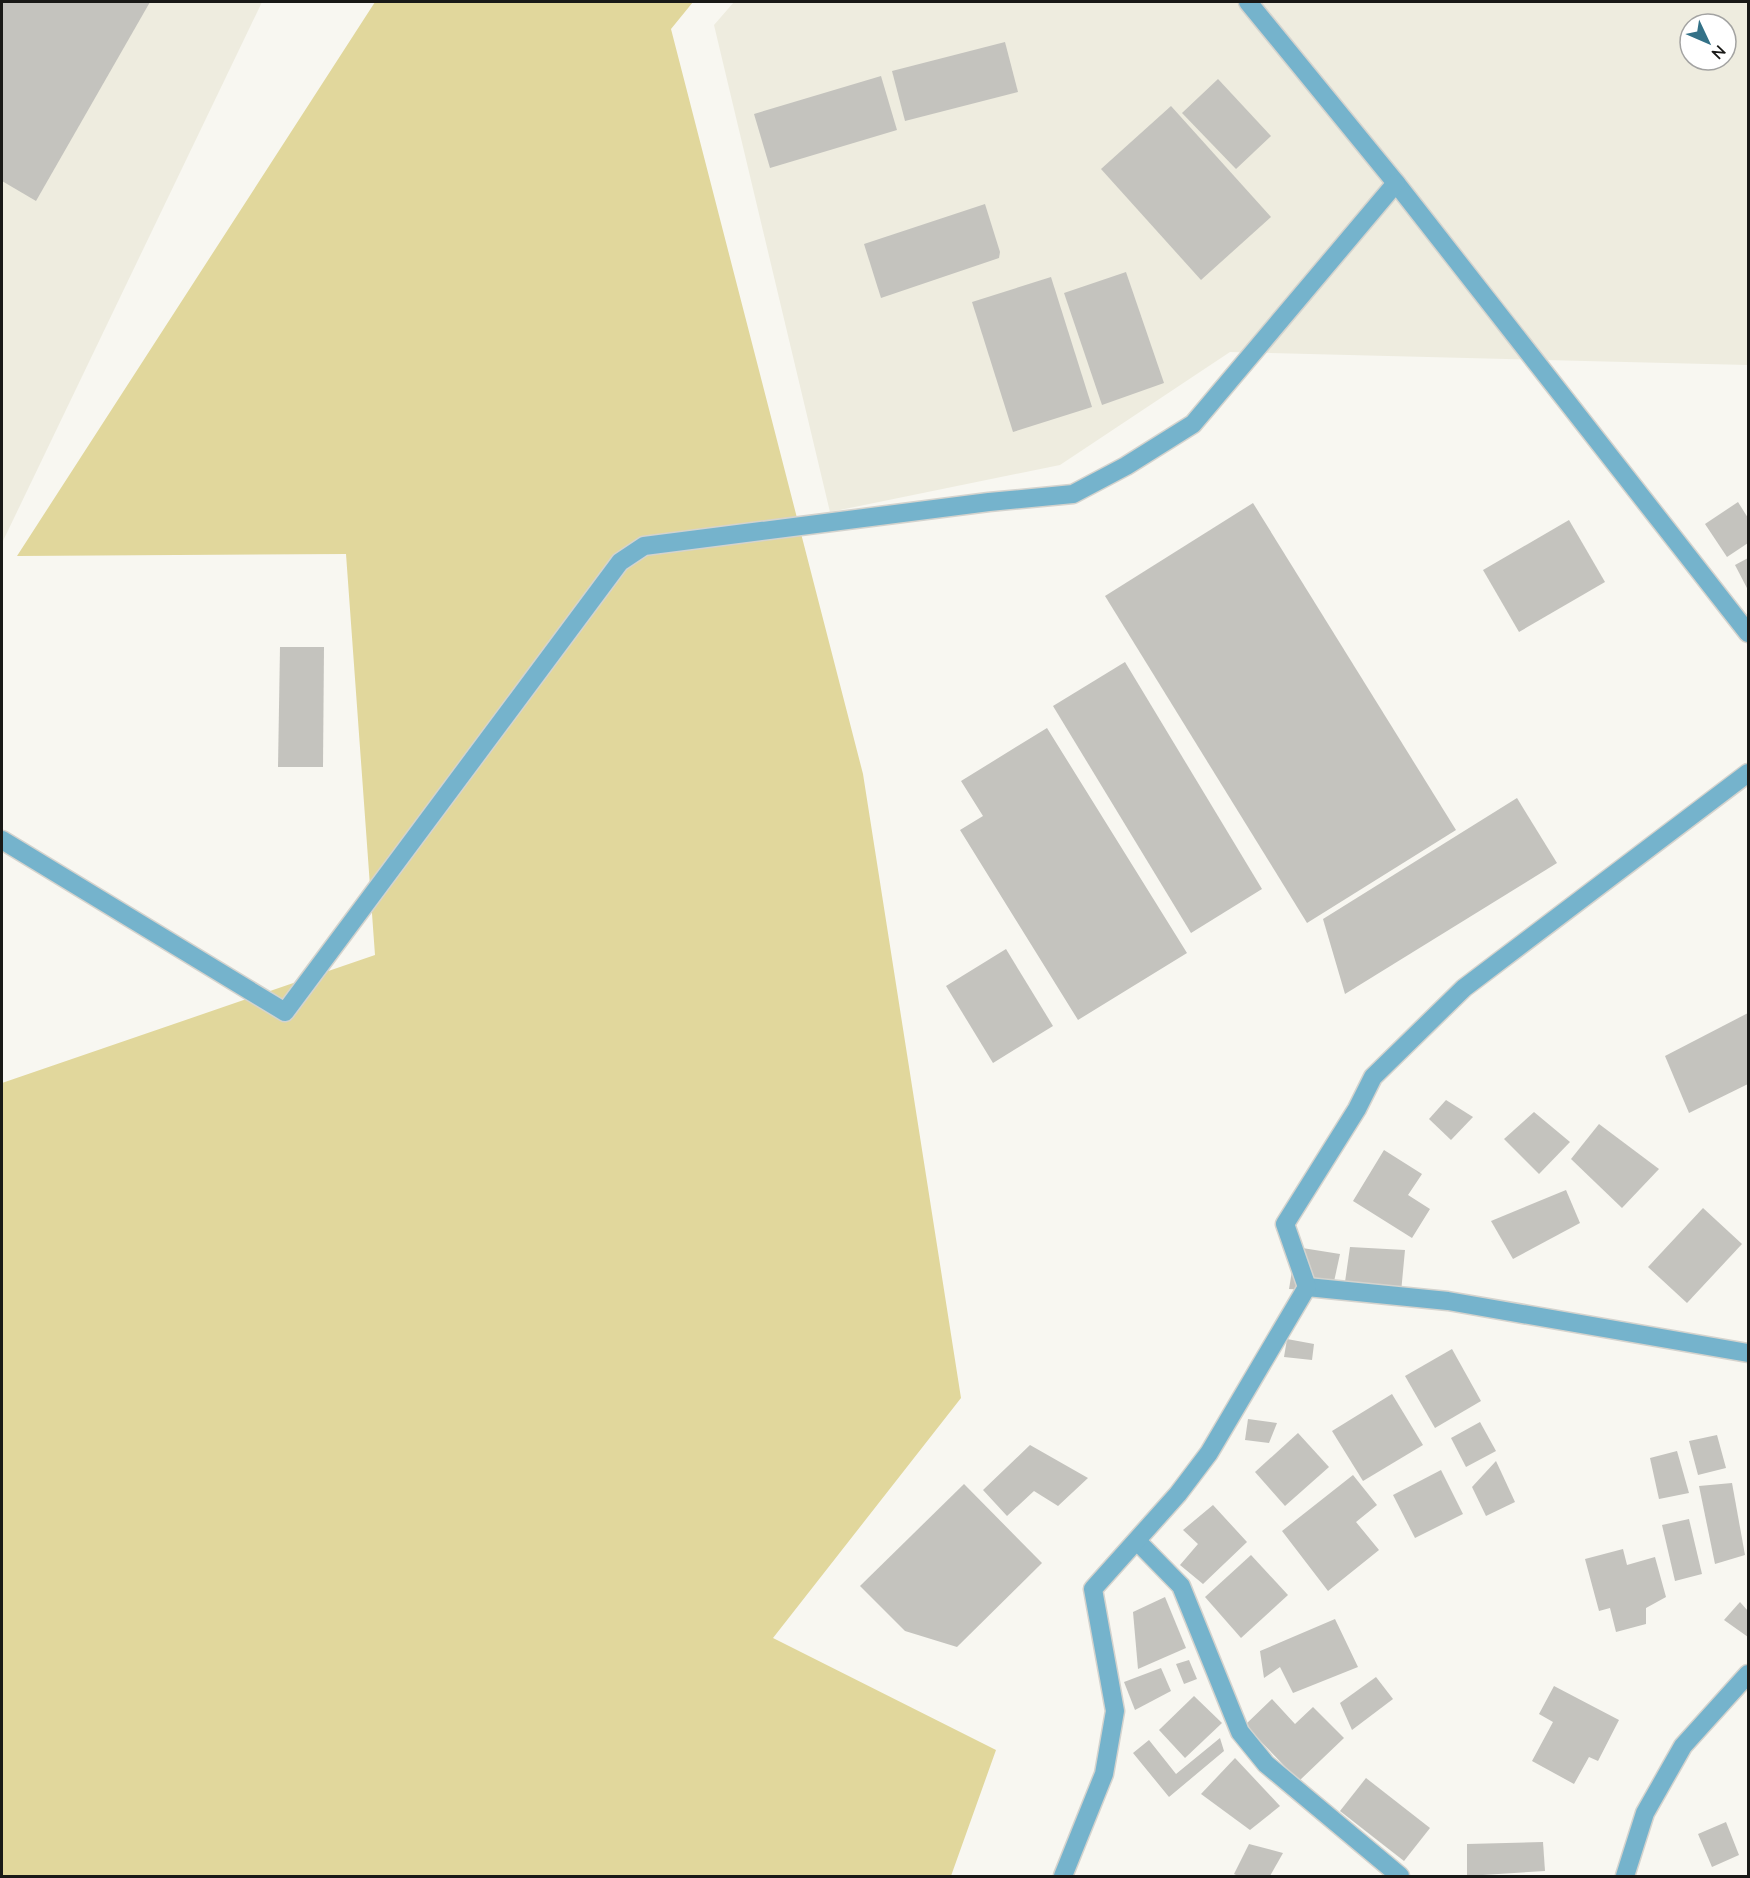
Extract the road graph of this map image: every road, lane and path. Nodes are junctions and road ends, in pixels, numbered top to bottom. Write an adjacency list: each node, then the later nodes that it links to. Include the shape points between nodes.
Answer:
1 (1248, 2): 2 (street)
2 (1396, 183): 3 (street); 5 (street, via 1193,424 1073,494 644,546 620,562 285,1012)
3 (1749, 633)
4 (1749, 773): 6 (street, via 1464,988 1373,1077 1285,1224)
5 (2, 840)
6 (1307, 1287): 7 (street, via 1448,1300); 8 (street, via 1209,1453)
7 (1749, 1353)
8 (1137, 1541): 10 (street, via 1093,1589 1115,1711 1104,1774); 11 (street, via 1181,1586 1240,1732 1266,1764)
9 (1749, 1674): 12 (street, via 1683,1746 1645,1813)
10 (1063, 1876)
11 (1400, 1876)
12 (1625, 1876)

